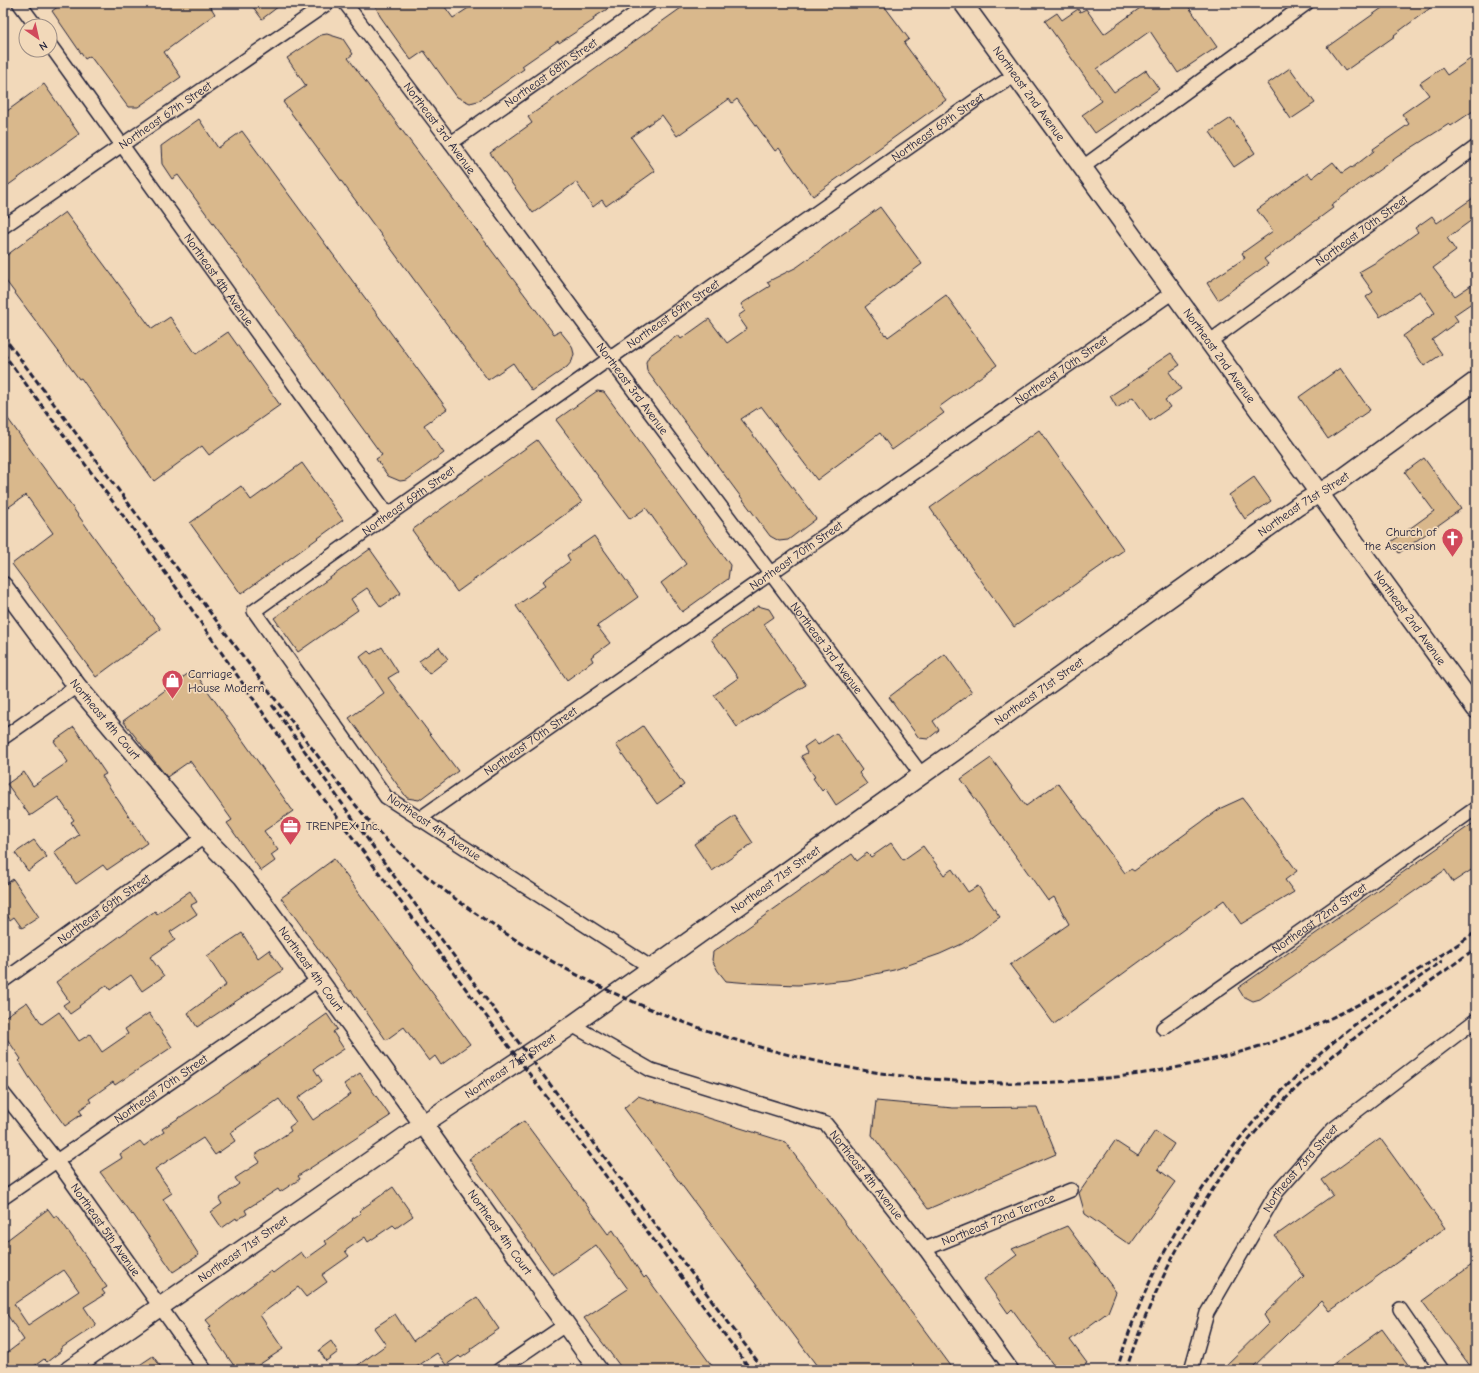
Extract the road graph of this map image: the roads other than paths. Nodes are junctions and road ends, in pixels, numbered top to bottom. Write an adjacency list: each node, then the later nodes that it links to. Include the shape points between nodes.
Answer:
1 (19, 3): 7 (street)
2 (328, 3): 11 (street, Northeast 67th Street)
3 (345, 3): 10 (street, Northeast 3rd Avenue)
4 (650, 3): 10 (street, Northeast 68th Street)
5 (1307, 3): 13 (street)
6 (969, 5): 9 (street, Northeast 2nd Avenue)
7 (30, 18)
8 (58, 56): 11 (street, Northeast 4th Avenue)
9 (1015, 75): 13 (street, Northeast 2nd Avenue); 17 (street, Northeast 69th Street)
10 (451, 143): 17 (street, Northeast 3rd Avenue)
11 (122, 144): 14 (street, Northeast 67th Street); 20 (street, Northeast 4th Avenue)
12 (1476, 147): 16 (street, Northeast 70th Street)
13 (1083, 167): 15 (street, Northeast 2nd Avenue)
14 (3, 227)
15 (1173, 292): 16 (street, Northeast 2nd Avenue); 21 (street, Northeast 70th Street)
16 (1209, 342): 19 (street, Northeast 2nd Avenue)
17 (610, 359): 20 (street, Northeast 69th Street); 21 (street, Northeast 3rd Avenue)
18 (1476, 381): 19 (street, Northeast 71st Street)
19 (1319, 493): 25 (street, Northeast 2nd Avenue); 27 (street, Northeast 71st Street)
20 (388, 515): 23 (street, Northeast 69th Street)
21 (772, 574): 27 (street, Northeast 3rd Avenue); 29 (street, Northeast 70th Street)
22 (3, 586): 24 (street, Northeast 4th Court)
23 (254, 611): 29 (street, Northeast 4th Avenue, via 386,797)
24 (78, 686): 26 (street); 30 (street, Northeast 4th Court)
25 (1476, 709)
26 (3, 738)
27 (920, 774): 31 (street, Northeast 71st Street)
28 (1476, 808): 36 (street, Northeast 72nd Street)
29 (419, 819): 31 (street, Northeast 4th Avenue)
30 (204, 838): 32 (street, Northeast 4th Court, via 243,877); 33 (street, Northeast 69th Street)
31 (652, 968): 35 (street, Northeast 71st Street)
32 (318, 980): 38 (street, Northeast 4th Court); 39 (street, Northeast 70th Street)
33 (3, 981)
34 (1476, 1020): 51 (street, Northeast 73rd Street, via 1333,1129 1277,1192 1207,1313)
35 (572, 1025): 38 (street, Northeast 71st Street); 42 (street, Northeast 4th Avenue, via 652,1070 826,1124)
36 (1162, 1028)
37 (3, 1093): 39 (street, Northeast 5th Avenue)
38 (423, 1124): 43 (street, Northeast 71st Street); 45 (street, Northeast 4th Court)
39 (56, 1160): 41 (street, Northeast 70th Street); 43 (street, Northeast 5th Avenue)
40 (1071, 1190): 42 (street, Northeast 72nd Terrace)
41 (3, 1198)
42 (925, 1249): 50 (street, Northeast 4th Avenue)
43 (159, 1306): 46 (street, Northeast 71st Street); 47 (street, Northeast 5th Avenue)
44 (1400, 1309): 52 (street)
45 (565, 1325): 48 (street); 49 (street, Northeast 4th Court)
46 (69, 1370)
47 (205, 1370)
48 (499, 1370)
49 (598, 1370)
50 (1012, 1370)
51 (1192, 1370)
52 (1442, 1370)

